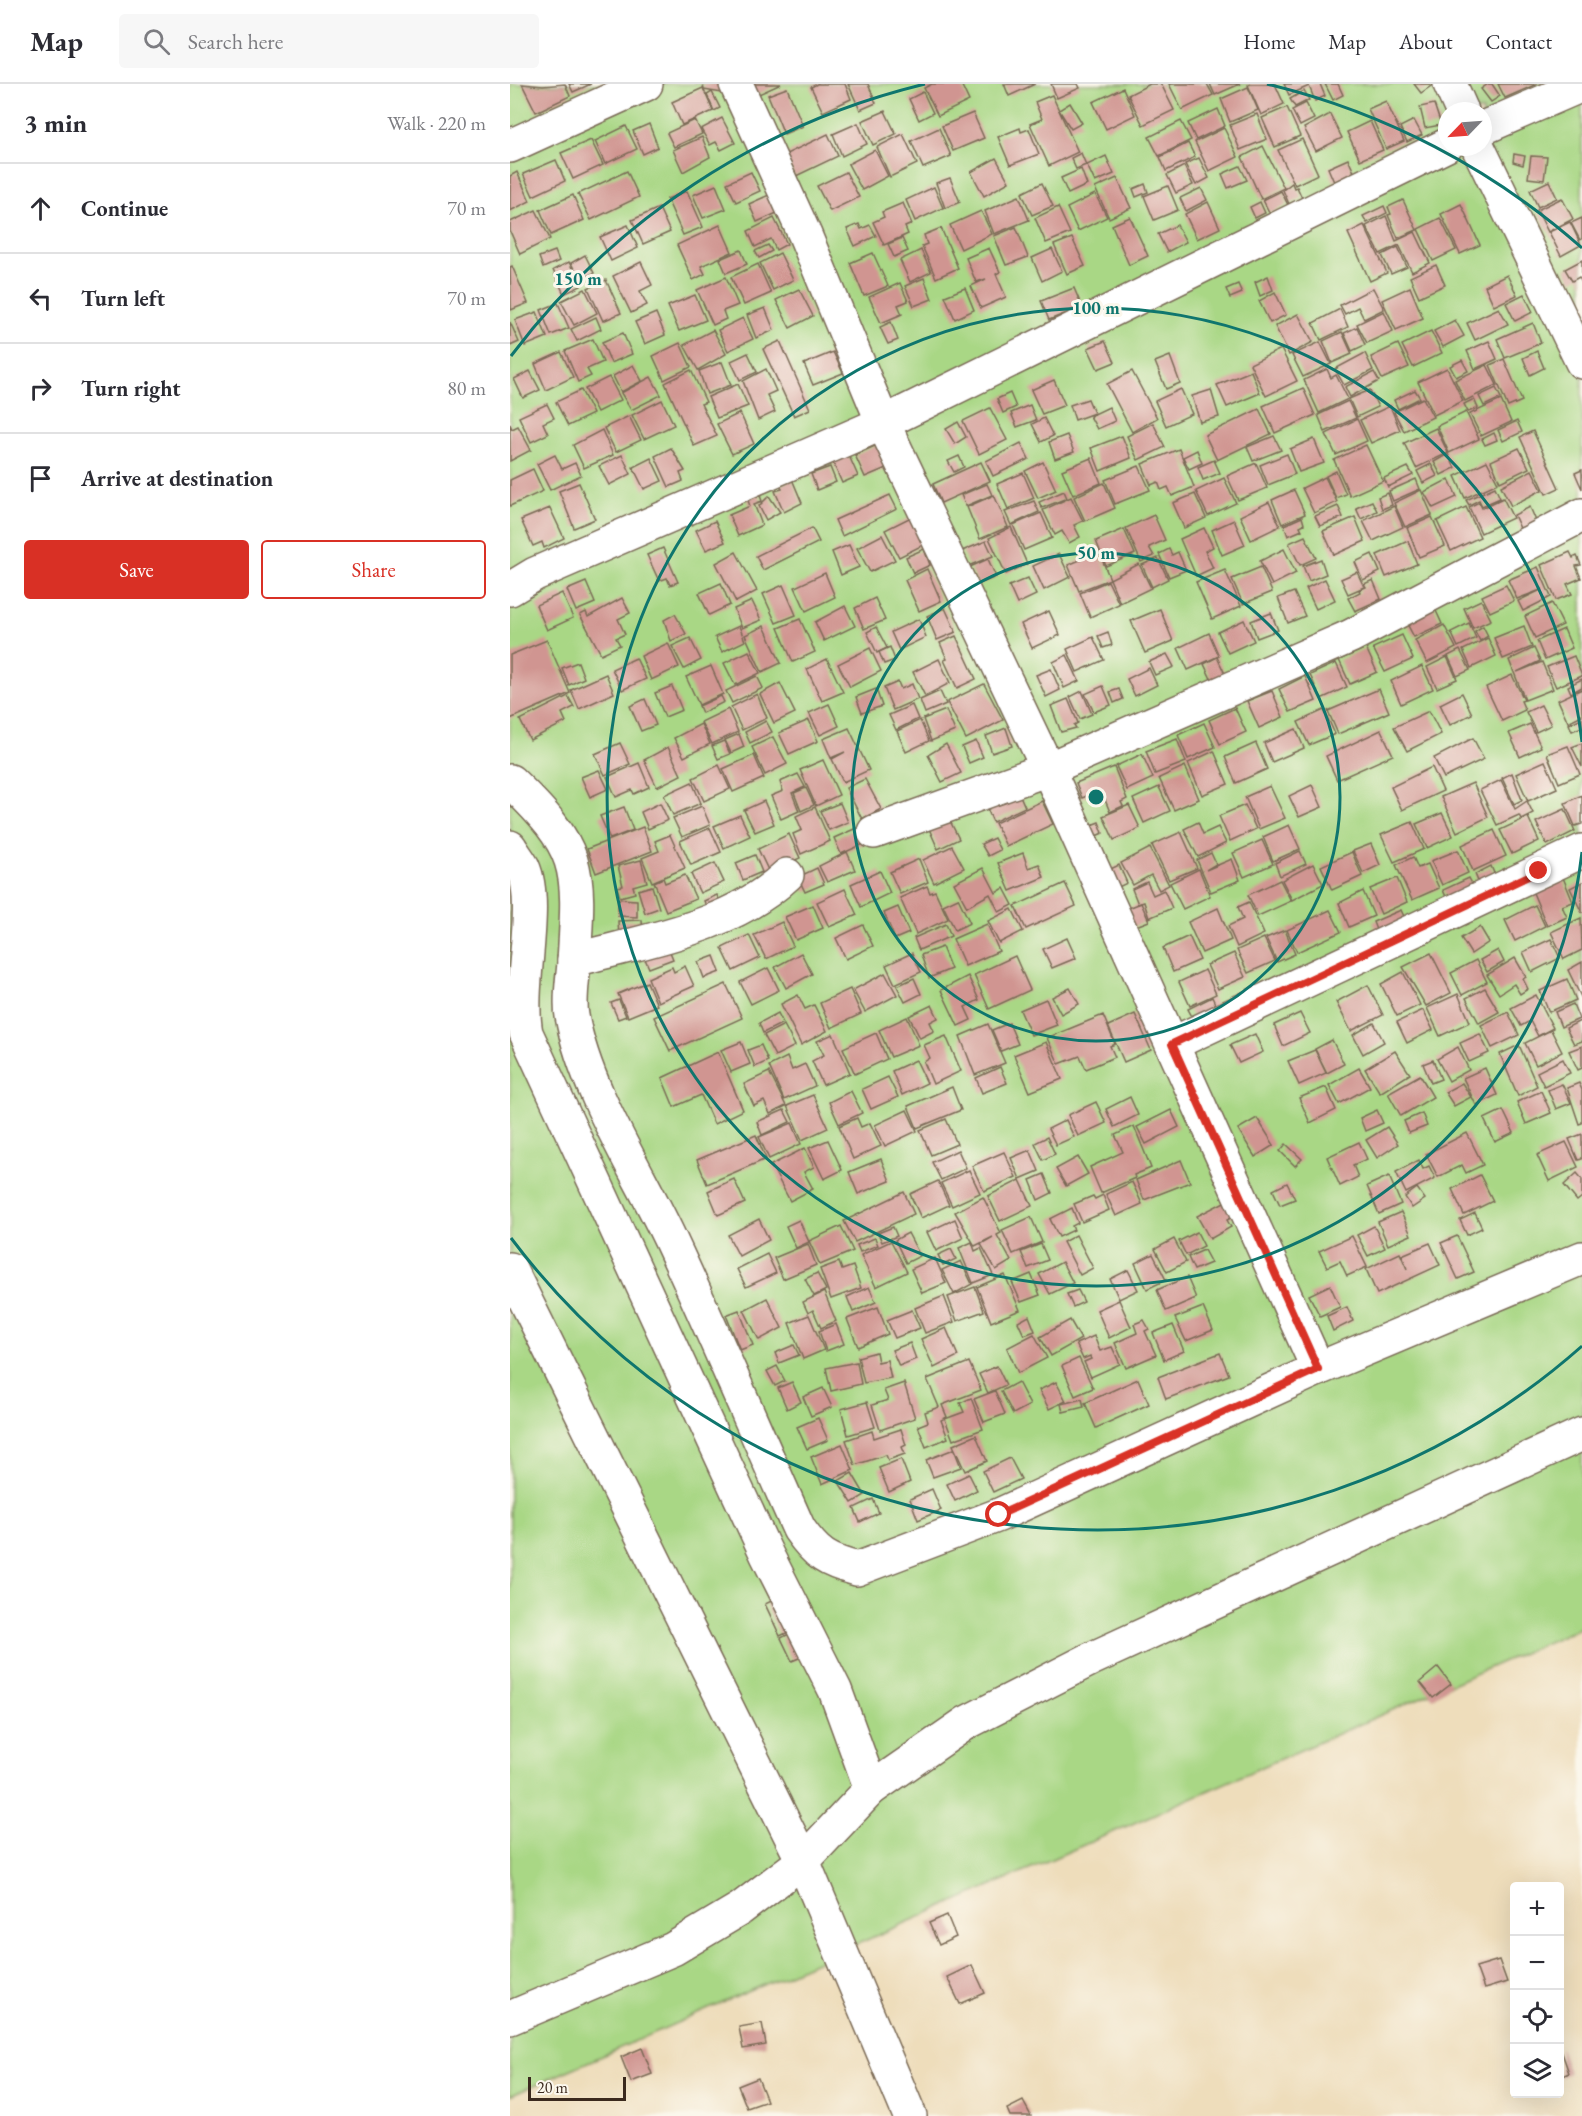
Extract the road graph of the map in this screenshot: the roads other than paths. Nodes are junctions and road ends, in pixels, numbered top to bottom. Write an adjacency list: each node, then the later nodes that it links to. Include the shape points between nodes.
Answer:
1 (646, 84): 7 (street)
2 (736, 84): 11 (street, via 805,235)
3 (1450, 84): 5 (street)
4 (1582, 85): 6 (street)
5 (1458, 102)
6 (1492, 124)
7 (510, 146)
8 (1438, 149): 11 (street)
9 (1482, 156): 10 (street)
10 (1582, 362)
11 (883, 423): 13 (street, via 535,574); 14 (street)
12 (1582, 514): 14 (street, via 1351,636)
13 (510, 589)
14 (1048, 769): 16 (street); 21 (street)
15 (510, 782): 20 (street, via 556,830 574,864 578,888)
16 (874, 832)
17 (510, 847): 26 (street, via 523,867 529,892 522,1013 526,1033 767,1555 835,1690)
18 (1582, 851): 21 (street)
19 (787, 875): 20 (street, via 752,902 703,924)
20 (574, 960): 24 (street, via 572,1014 594,1082 670,1239 799,1529 821,1556 857,1569 929,1543 999,1515)
21 (1172, 1044): 24 (street)
22 (1582, 1258): 24 (street)
23 (510, 1269): 27 (street)
24 (1318, 1369)
25 (1582, 1434): 26 (street, via 1091,1659 966,1723)
26 (871, 1789): 27 (street)
27 (803, 1861): 28 (street, via 740,1909 673,1949); 29 (street)
28 (510, 2018)
29 (910, 2116)

